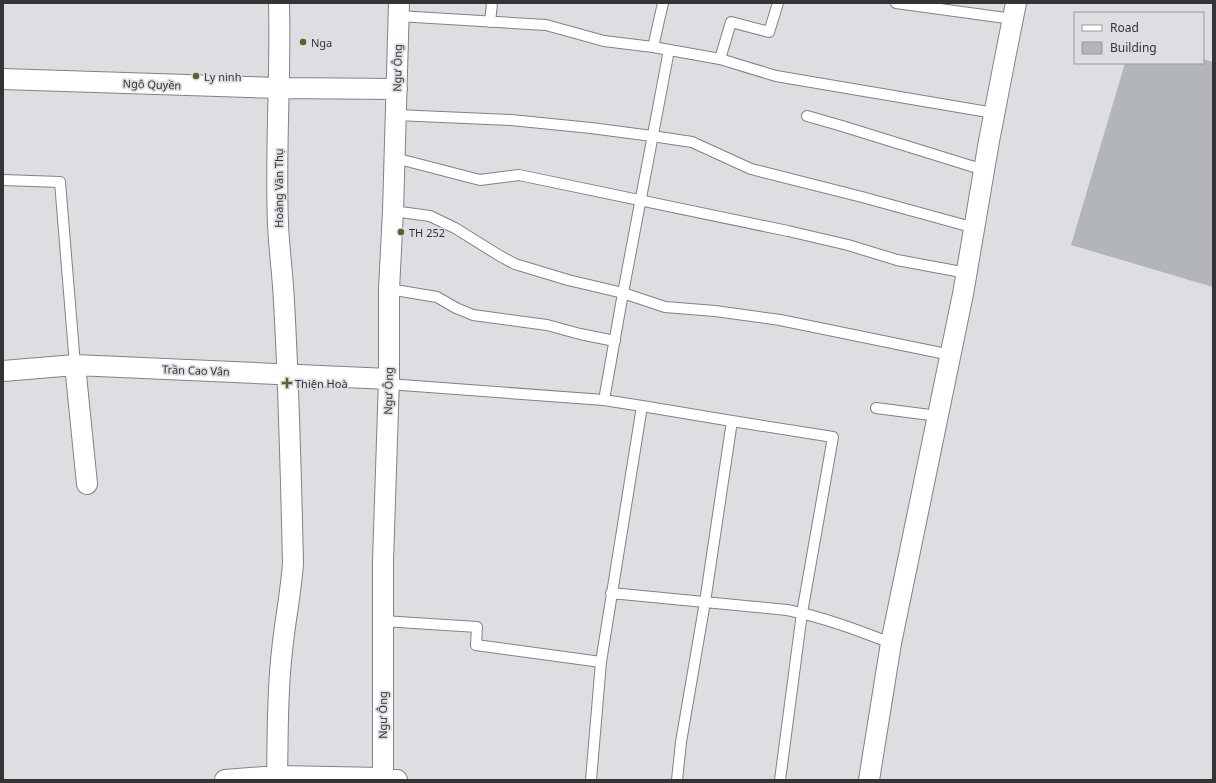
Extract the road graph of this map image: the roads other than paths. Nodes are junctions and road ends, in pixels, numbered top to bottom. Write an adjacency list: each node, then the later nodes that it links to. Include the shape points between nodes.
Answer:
1 (279, 3): 13 (street, Hoàng Văn Thụ)
2 (492, 3): 8 (lane)
3 (663, 3): 9 (lane)
4 (778, 3): 11 (lane, via 769,32 731,22)
5 (896, 3): 7 (lane)
6 (399, 10): 8 (lane); 14 (street, Ngư Ông)
7 (1015, 11): 15 (street)
8 (490, 22): 9 (lane, via 546,25 604,41)
9 (652, 47): 10 (lane)
10 (669, 50): 11 (lane); 18 (lane)
11 (720, 60): 15 (lane, via 776,76)
12 (3, 80): 13 (street, Ngô Quyền)
13 (279, 88): 14 (street, Ngô Quyền); 32 (street, Hoàng Văn Thụ, via 278,223)
14 (397, 89): 16 (street, Ngư Ông)
15 (994, 113): 20 (street)
16 (396, 115): 18 (lane, via 511,120); 19 (street, Ngư Ông)
17 (807, 116): 20 (lane)
18 (652, 136): 22 (lane); 24 (lane, via 692,142 751,169)
19 (395, 158): 22 (lane, via 480,180 519,175); 23 (street, Ngư Ông)
20 (984, 170): 24 (street)
21 (3, 180): 30 (lane, via 60,182)
22 (640, 200): 25 (lane, via 848,245 897,260); 27 (lane)
23 (393, 211): 26 (street, Ngư Ông); 27 (lane, via 430,216 516,264)
24 (975, 228): 25 (street)
25 (967, 273): 29 (street)
26 (389, 289): 28 (lane, via 437,297 473,315 547,325); 33 (street, Ngư Ông)
27 (623, 293): 28 (lane); 29 (lane, via 665,307 780,320)
28 (615, 341): 34 (lane)
29 (951, 355): 37 (street)
30 (75, 365): 31 (street, Trần Cao Vân); 32 (street, Trần Cao Vân); 39 (street)
31 (3, 371)
32 (287, 373): 33 (street, Trần Cao Vân); 46 (street, Hoàng Văn Thụ, via 293,563 279,678)
33 (388, 381): 34 (lane); 43 (street, Ngư Ông)
34 (604, 400): 35 (lane)
35 (642, 406): 38 (lane); 40 (lane)
36 (876, 408): 37 (lane)
37 (938, 416): 44 (street)
38 (732, 421): 41 (lane); 42 (lane, via 834,437)
39 (87, 484)
40 (611, 593): 41 (lane); 45 (lane)
41 (705, 602): 42 (lane); 50 (lane)
42 (802, 613): 44 (lane); 51 (lane)
43 (383, 621): 45 (lane, via 477,627 476,645); 47 (street, Ngư Ông)
44 (891, 643): 52 (street)
45 (601, 662): 49 (lane)
46 (277, 776): 47 (street); 48 (street)
47 (387, 779)
48 (225, 780)
49 (591, 780)
50 (677, 780)
51 (780, 780)
52 (869, 780)

